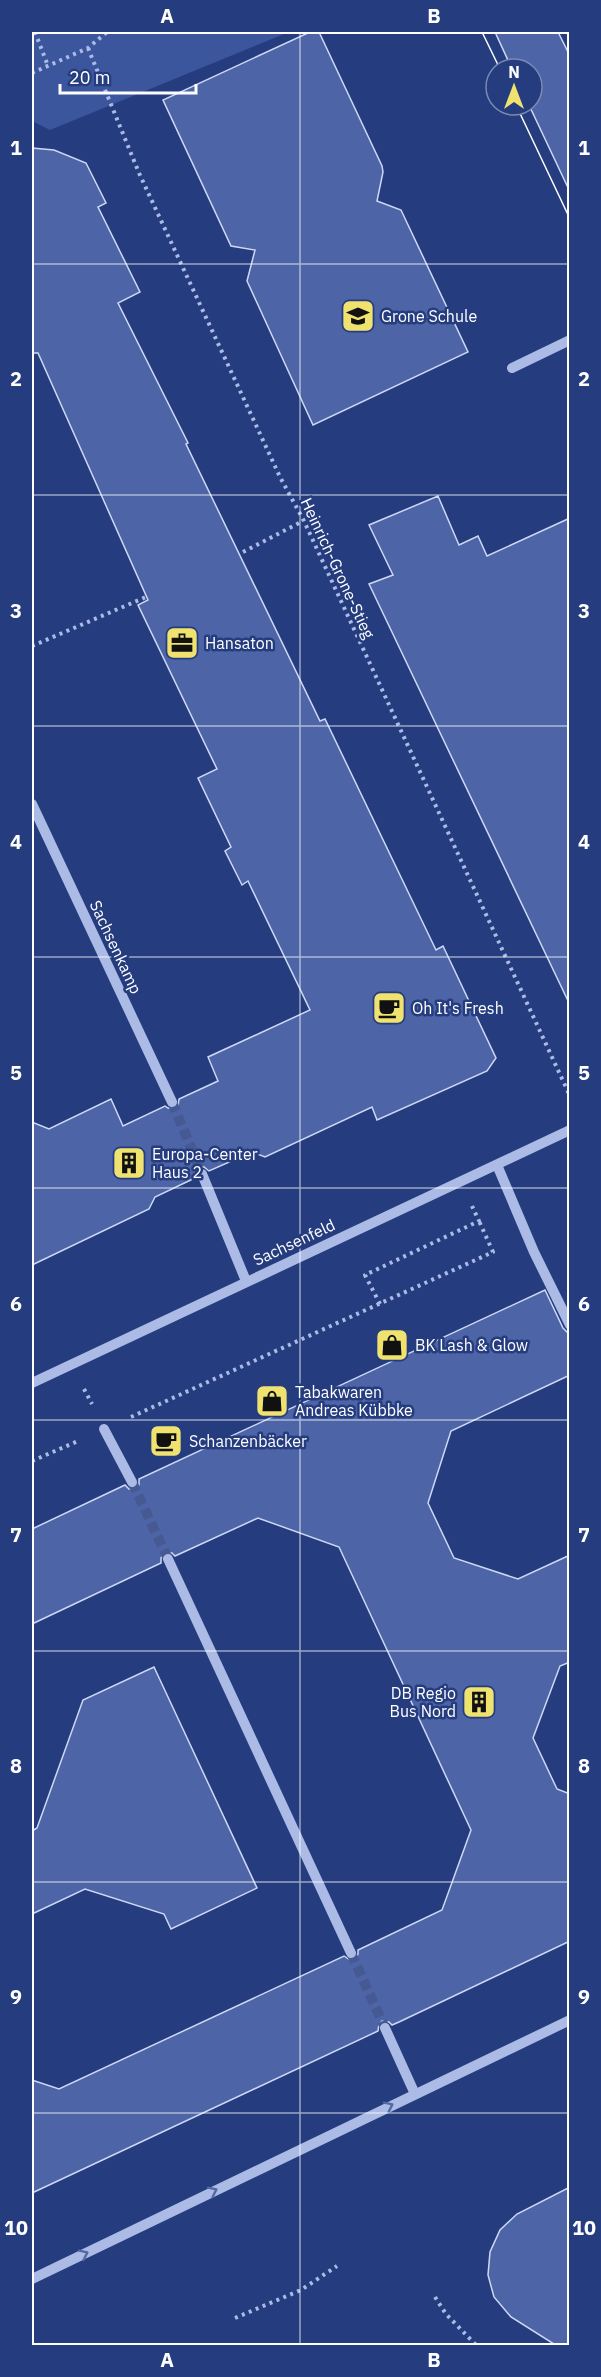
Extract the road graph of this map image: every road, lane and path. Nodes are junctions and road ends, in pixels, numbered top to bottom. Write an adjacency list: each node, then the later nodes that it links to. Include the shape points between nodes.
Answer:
1 (35, 32): 4 (path)
2 (107, 32): 3 (path)
3 (88, 48): 4 (path); 8 (path, Heinrich-Grone-Stieg, via 139,173)
4 (48, 66): 5 (path)
5 (32, 73)
6 (570, 340): 7 (street)
7 (512, 368)
8 (304, 521): 9 (path); 13 (path, Heinrich-Grone-Stieg)
9 (243, 552)
10 (146, 597): 11 (path)
11 (32, 646)
12 (32, 804): 14 (street, Sachsenkamp)
13 (570, 1096)
14 (172, 1102)
15 (570, 1130): 16 (street, Sachsenfeld)
16 (497, 1165): 18 (street, Sachsenfeld); 22 (street)
17 (202, 1174): 20 (street)
18 (460, 1181): 19 (path); 20 (street, Sachsenfeld)
19 (479, 1221): 21 (path, via 493,1252); 21 (path, via 365,1275)
20 (246, 1281): 23 (street, Sachsenfeld)
21 (380, 1304): 25 (path)
22 (570, 1325)
23 (72, 1365): 24 (street, Sachsenfeld); 25 (path)
24 (32, 1383)
25 (104, 1429): 26 (path); 27 (street)
26 (32, 1461)
27 (132, 1482)
28 (168, 1559): 29 (street)
29 (351, 1953)
30 (570, 2020): 32 (street)
31 (385, 2028): 32 (street)
32 (415, 2094): 34 (street, one-way to 32)
33 (337, 2266): 36 (path, via 301,2290)
34 (32, 2279)
35 (435, 2297): 37 (path)
36 (235, 2318)
37 (477, 2346)

